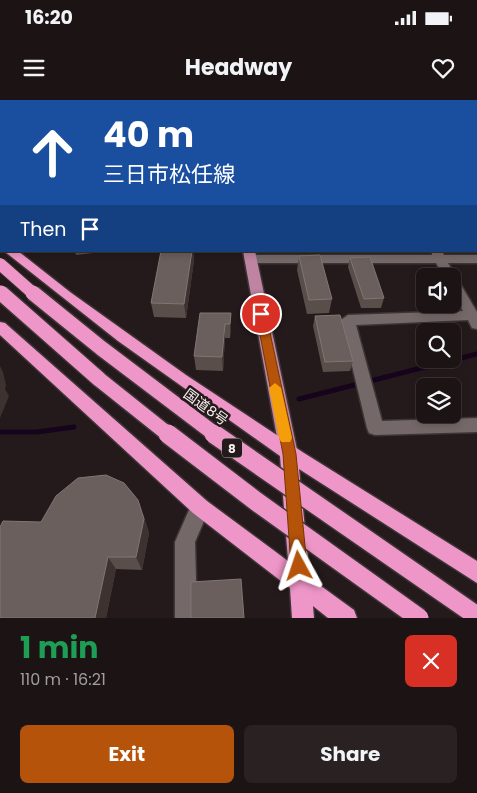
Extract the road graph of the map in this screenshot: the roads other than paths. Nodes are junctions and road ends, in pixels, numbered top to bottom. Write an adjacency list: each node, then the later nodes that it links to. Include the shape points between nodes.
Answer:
1 (11, 252): 12 (highway, 8, via 72,301)
2 (250, 255): 3 (street); 12 (main road)
3 (438, 255): 4 (street); 6 (street)
4 (477, 260)
5 (0, 264): 16 (highway, 国道8号 / 8, bridge, via 164,399)
6 (445, 268)
7 (0, 292): 20 (highway, 8, bridge, via 57,343 204,462)
8 (461, 295): 9 (street)
9 (475, 319): 11 (street, via 348,320 375,428)
10 (0, 327): 13 (highway)
11 (477, 425)
12 (289, 454): 14 (highway); 15 (highway)
13 (200, 507): 15 (highway); 17 (street, via 185,542)
14 (477, 573)
15 (301, 585): 18 (highway); 19 (highway)
16 (477, 616)
17 (186, 618)
18 (303, 618)
19 (346, 618)
20 (419, 618)

